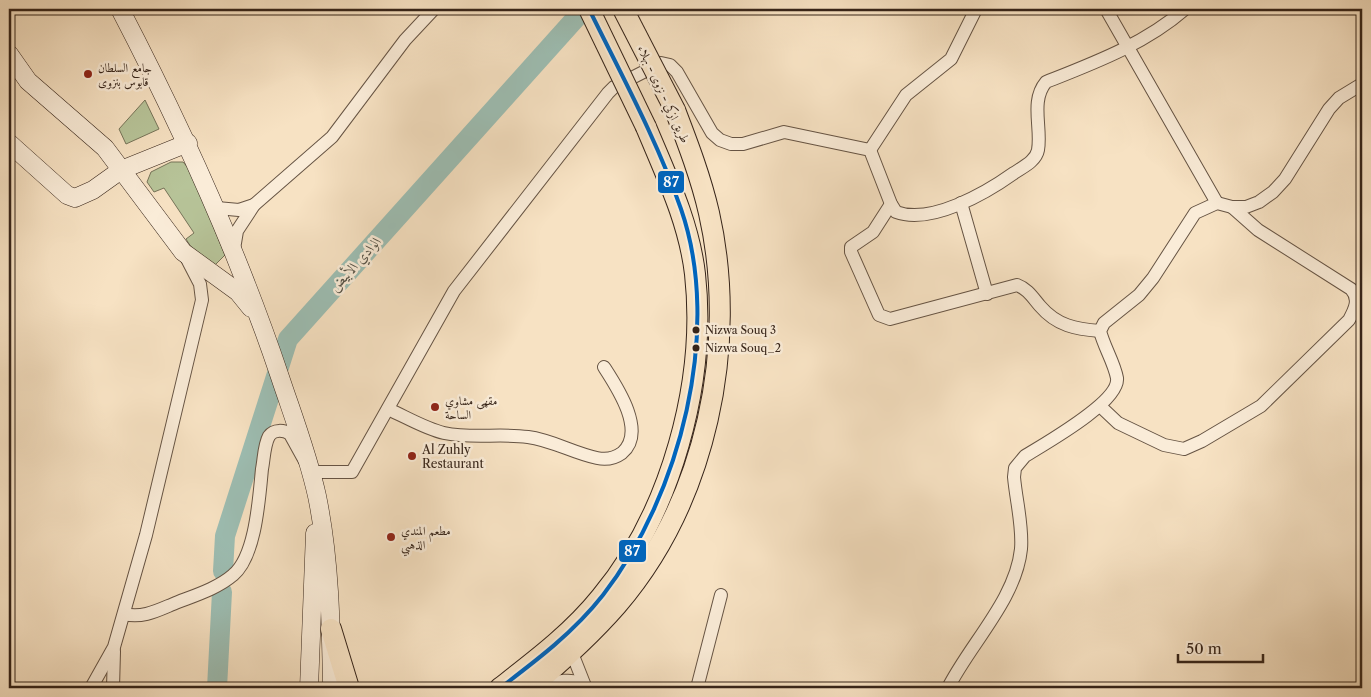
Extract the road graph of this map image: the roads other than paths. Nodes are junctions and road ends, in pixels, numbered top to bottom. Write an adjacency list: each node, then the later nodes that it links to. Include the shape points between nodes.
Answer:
1 (120, 9): 12 (street)
2 (434, 9): 18 (street, via 405,40 332,137)
3 (589, 9): 44 (main road, bridge, via 681,209 695,274 696,335 690,400 661,496 642,537 621,570 578,623 552,648)
4 (623, 9): 37 (main road, طريق ازكي - نزوى - بهلاء, bridge, via 674,110 695,163 710,214 717,266 718,340 712,401 695,467 656,550 618,604)
5 (976, 9): 13 (street, via 951,59 906,95)
6 (1106, 9): 8 (street)
7 (1185, 9): 8 (street, via 1166,25)
8 (1127, 47): 15 (street); 17 (street, via 1046,82 1039,94 1038,150 1032,160 991,190)
9 (9, 54): 14 (street, via 28,81 105,148)
10 (1362, 84): 19 (street, via 1339,98 1329,109 1274,192 1252,204)
11 (9, 143): 14 (street, via 71,197 80,197 93,190)
12 (188, 144): 14 (street); 20 (street)
13 (870, 150): 16 (street); 30 (street, via 784,132 743,144 720,140 712,133 670,65 661,63 614,86 454,291)
14 (121, 170): 22 (street)
15 (1217, 203): 19 (street); 27 (street, via 1195,213 1153,278 1139,295 1104,323)
16 (891, 204): 17 (street, via 896,212 921,214); 24 (street, via 873,232 851,247 879,315 890,320)
17 (961, 204): 24 (street)
18 (254, 205): 20 (street, via 239,210); 21 (street, via 237,231)
19 (1232, 207): 29 (street, via 1258,230 1351,289 1356,294 1356,306 1349,320 1261,406 1184,448 1164,445 1118,423)
20 (217, 208): 21 (street)
21 (234, 249): 23 (street, via 230,265); 26 (street)
22 (183, 252): 23 (street); 25 (street, via 200,284)
23 (217, 278): 25 (street); 26 (street, via 238,292)
24 (987, 294): 27 (street, via 1017,285 1024,287 1052,318 1067,327)
25 (202, 300): 34 (street)
26 (264, 330): 31 (street)
27 (1100, 331): 29 (street, via 1117,379 1115,389)
28 (604, 367): 30 (street, via 631,417 627,448 617,457 597,458 547,440 528,437 443,433)
29 (1100, 406): 48 (street, via 1025,456 1015,468 1021,547 1019,564 1010,586)
30 (388, 409): 31 (street, via 352,472)
31 (312, 472): 32 (street); 34 (street, via 290,434 274,432 269,436 264,452 256,518 248,552 234,575 208,590 147,615)
32 (317, 498): 35 (street, via 327,558); 41 (street)
33 (721, 595): 47 (street)
34 (124, 614): 36 (street)
35 (331, 629): 42 (street); 43 (main road)
36 (114, 647): 39 (street); 40 (street)
37 (572, 653): 38 (street); 45 (main road, طريق ازكي - نزوى - بهلاء)
38 (586, 687): 46 (street, via 564,680)
39 (91, 688)
40 (113, 688)
41 (309, 688)
42 (332, 688)
43 (350, 688)
44 (500, 688)
45 (530, 688)
46 (539, 688)
47 (697, 688)
48 (948, 688)

